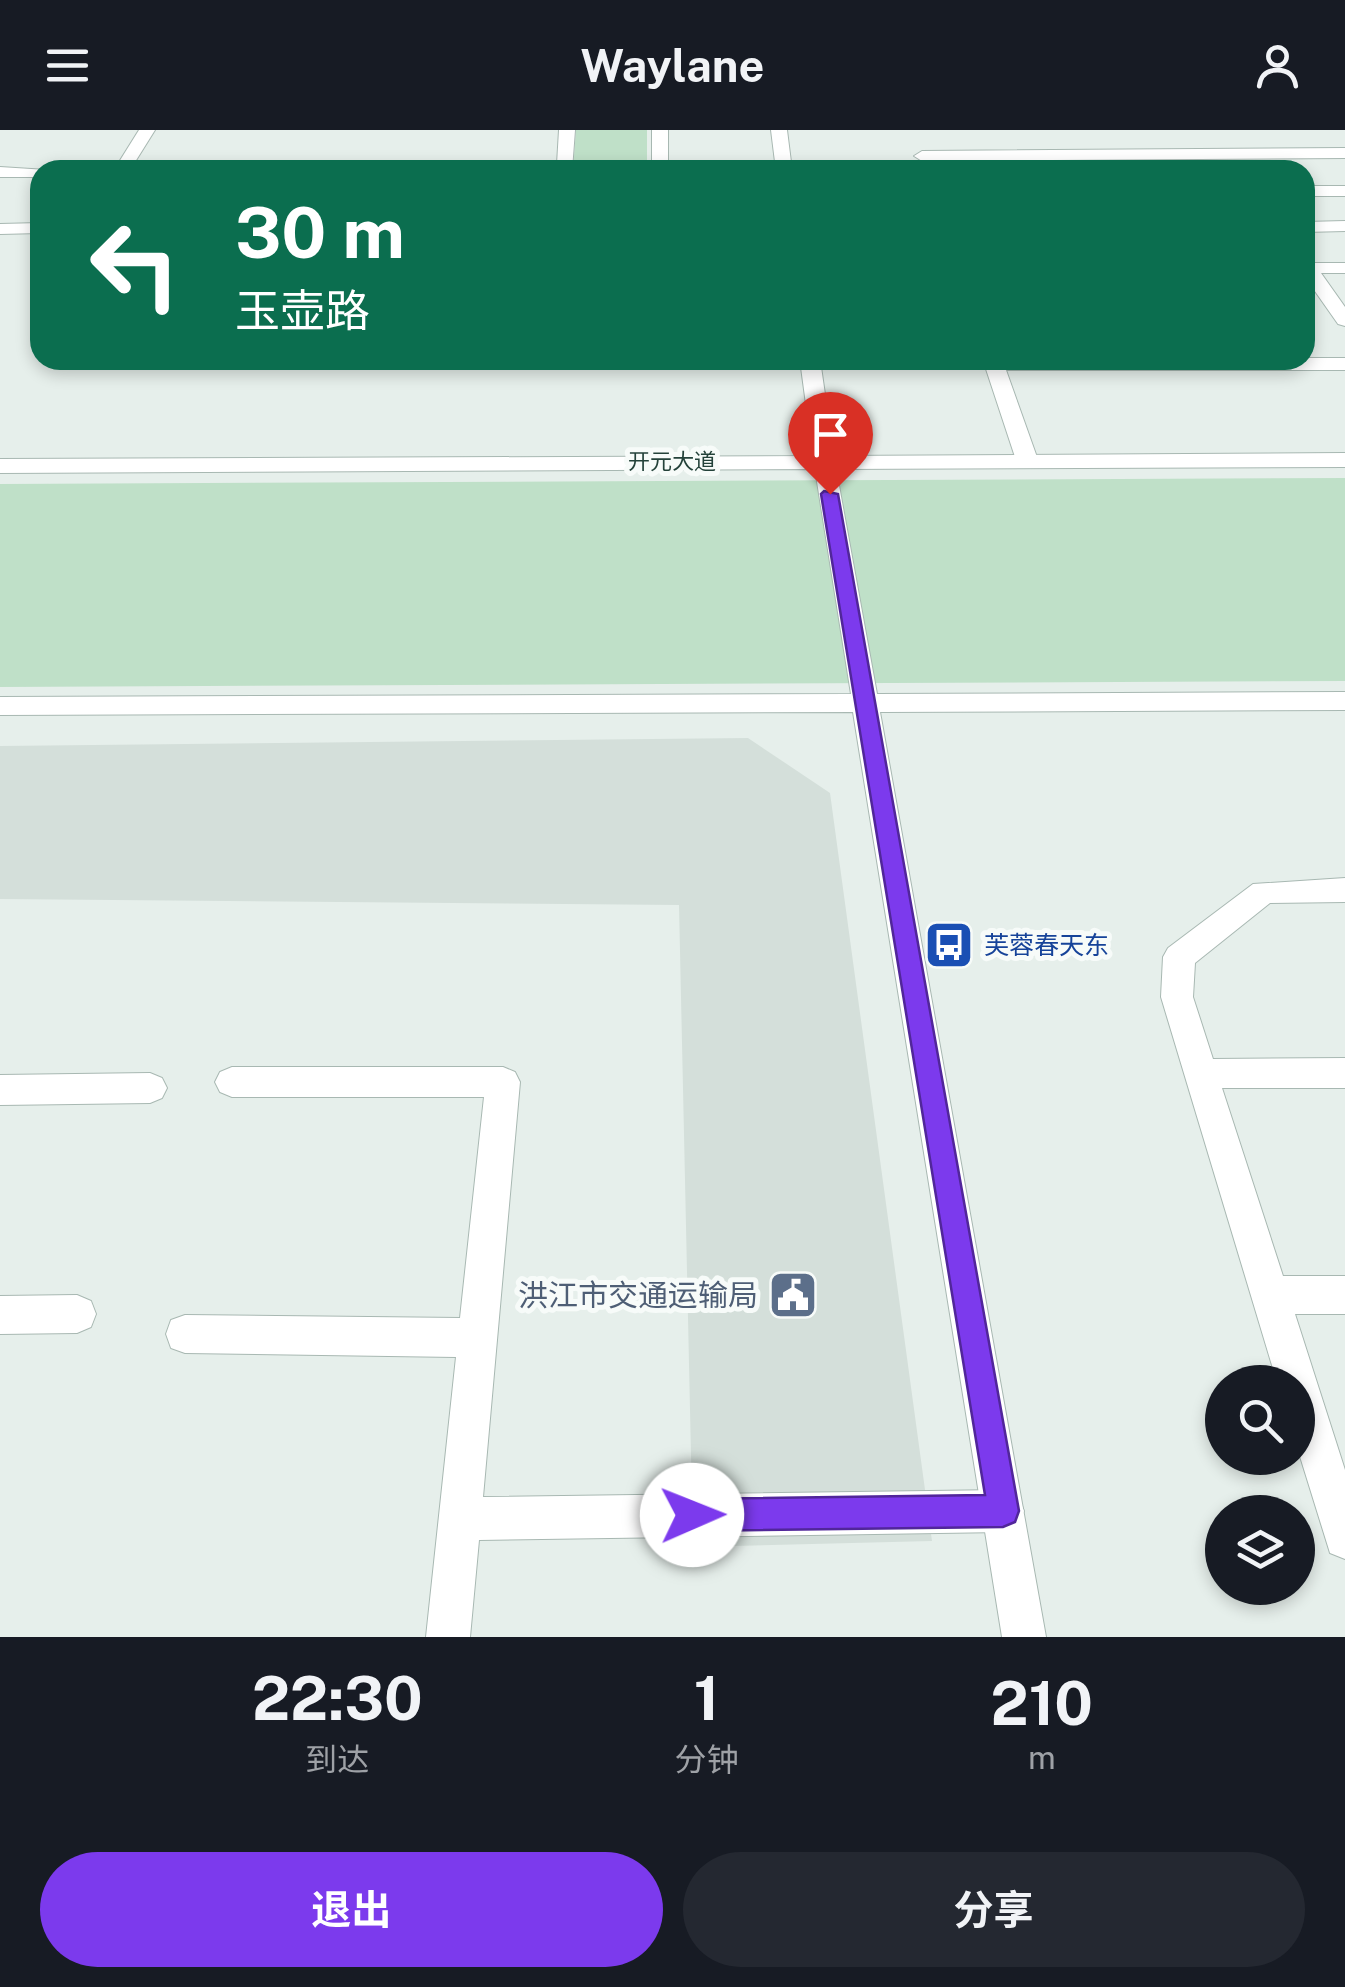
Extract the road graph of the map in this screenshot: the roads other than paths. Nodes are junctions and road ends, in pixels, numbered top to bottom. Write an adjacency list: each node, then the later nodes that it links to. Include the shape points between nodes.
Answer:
1 (147, 130): 8 (street)
2 (567, 130): 9 (street)
3 (660, 130): 10 (street)
4 (779, 130): 11 (street)
5 (1221, 148): 6 (street); 7 (street); 12 (street)
6 (1345, 153)
7 (922, 156)
8 (128, 160)
9 (565, 160)
10 (660, 160)
11 (783, 160)
12 (1230, 160)
13 (0, 172): 14 (street)
14 (30, 172)
15 (1315, 191): 16 (street)
16 (1345, 191)
17 (1315, 226): 18 (street)
18 (1345, 226)
19 (0, 228): 20 (street)
20 (30, 228)
21 (1315, 267): 22 (street)
22 (1345, 268)
23 (1315, 280): 24 (street)
24 (1338, 315)
25 (1315, 364): 26 (street)
26 (1345, 364)
27 (811, 370): 29 (street)
28 (996, 370): 30 (street)
29 (824, 460): 30 (street, 开元大道); 32 (street, 开元大道); 34 (street)
30 (1027, 460): 31 (street, 开元大道)
31 (1345, 460)
32 (0, 466)
33 (1345, 701): 34 (street)
34 (867, 702): 35 (street); 50 (street)
35 (0, 706)
36 (1345, 890): 38 (street, via 1264,892 1179,957 1177,997)
37 (1345, 1073): 38 (street)
38 (1201, 1074): 42 (street)
39 (232, 1082): 47 (street, via 503,1082)
40 (150, 1088): 41 (street)
41 (0, 1090)
42 (1270, 1295): 43 (street); 48 (street)
43 (1345, 1295)
44 (78, 1314): 45 (street)
45 (0, 1315)
46 (185, 1334): 47 (street)
47 (477, 1338): 51 (street)
48 (1291, 1365)
49 (1315, 1442): 52 (street)
50 (1003, 1511): 51 (street); 54 (street)
51 (459, 1519): 53 (street)
52 (1345, 1538)
53 (448, 1637)
54 (1024, 1637)

